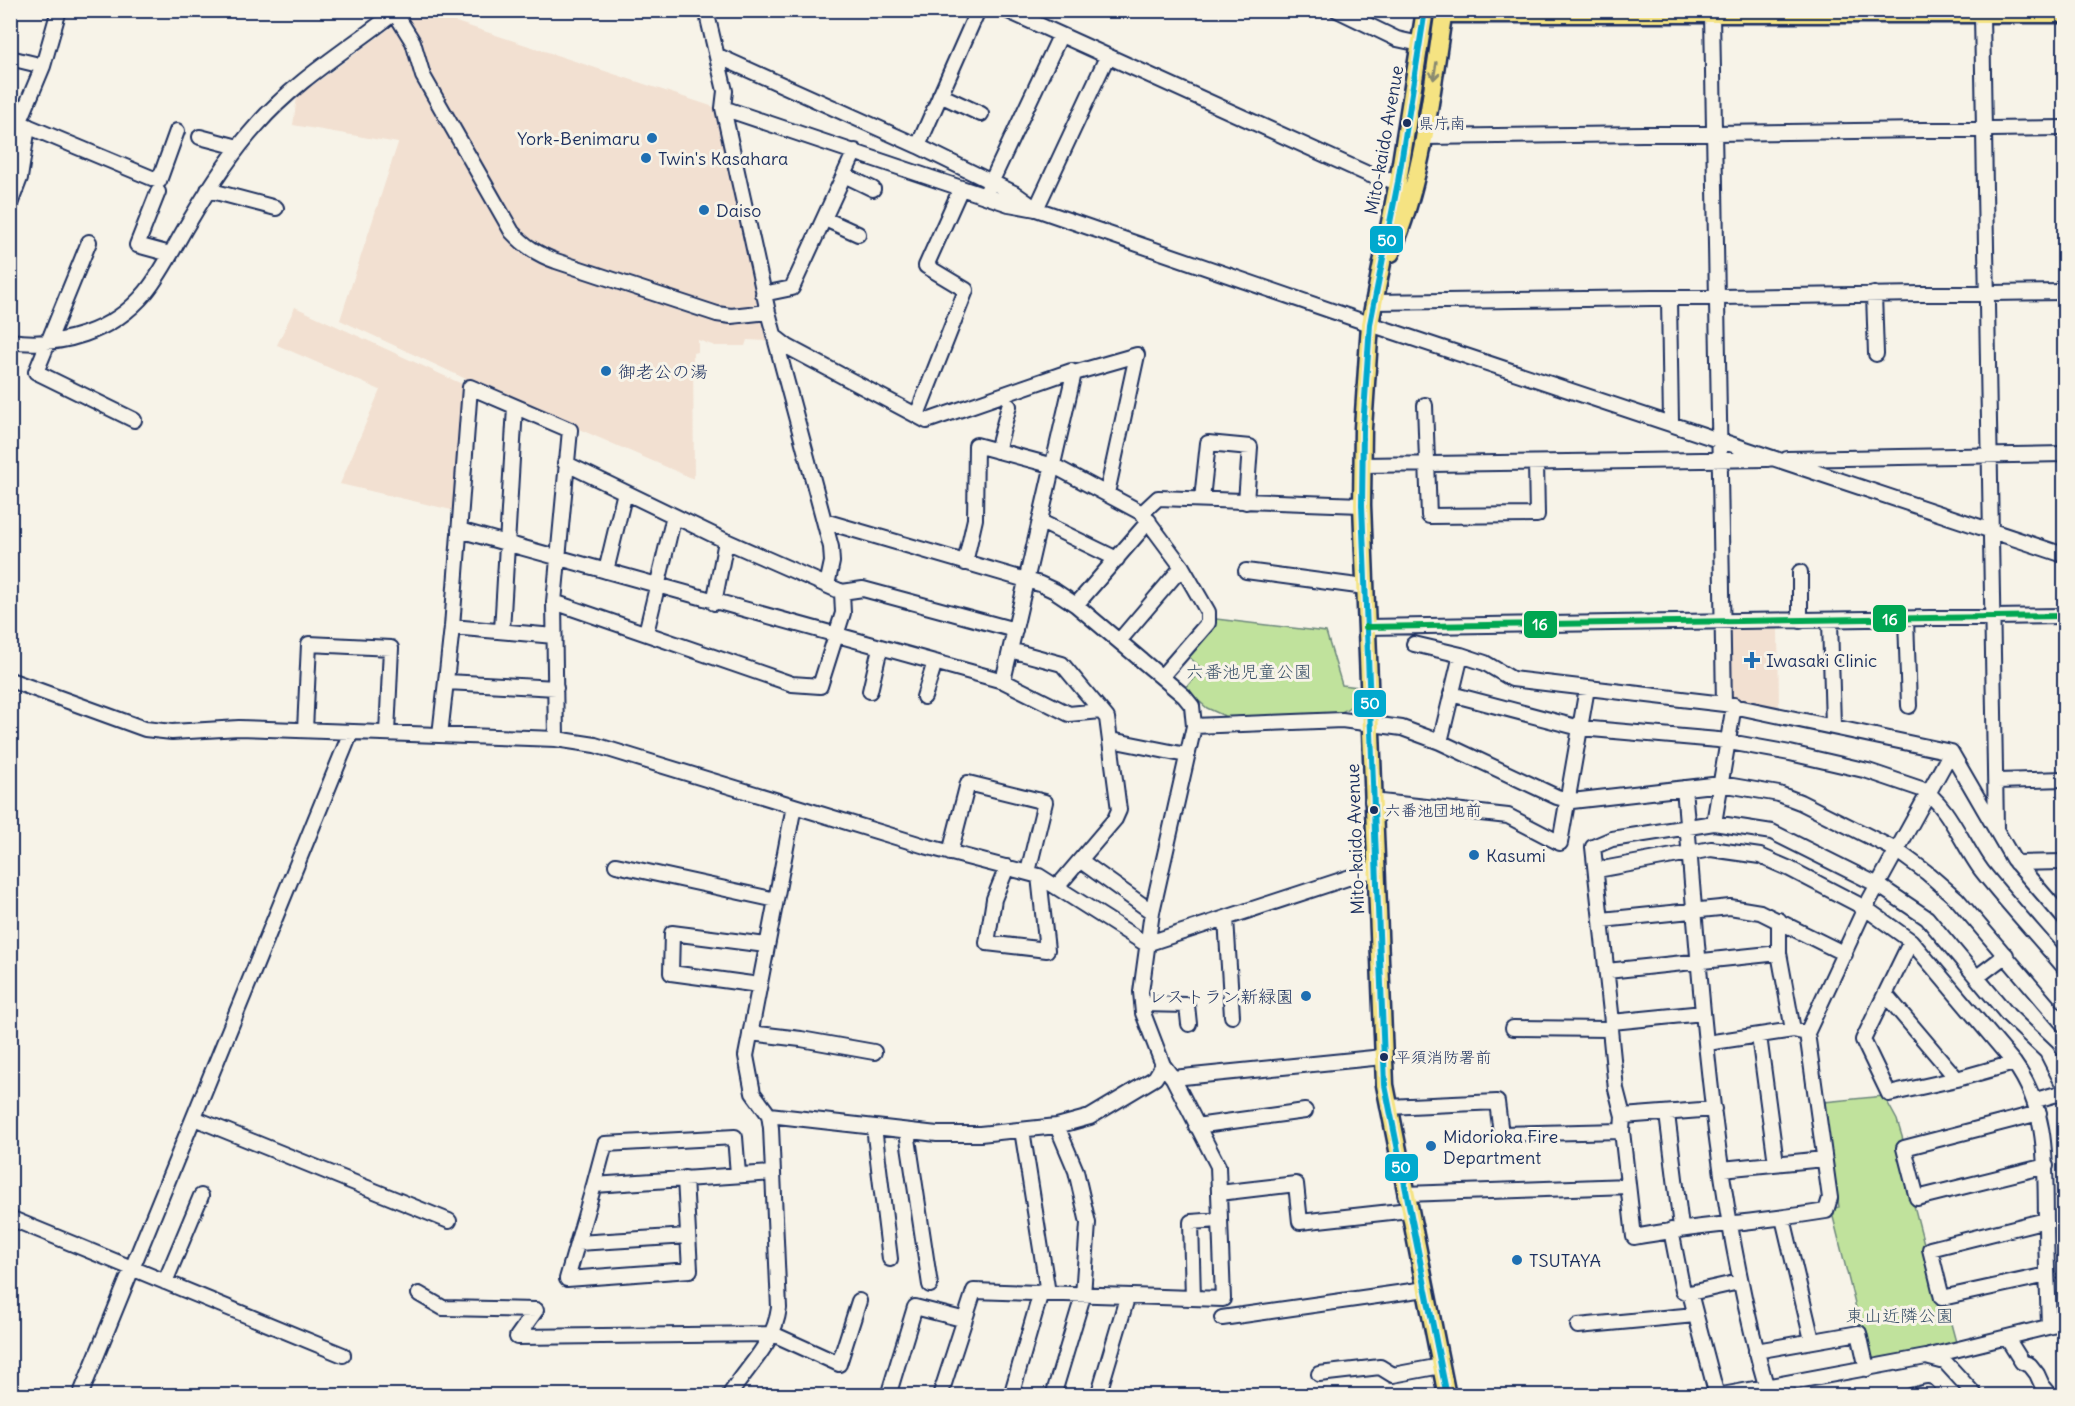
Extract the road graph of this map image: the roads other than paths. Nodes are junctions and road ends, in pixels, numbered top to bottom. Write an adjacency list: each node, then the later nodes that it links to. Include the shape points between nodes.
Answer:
1 (59, 10): 17 (street)
2 (706, 10): 14 (street)
3 (978, 10): 18 (street)
4 (1006, 10): 12 (street)
5 (1337, 10): 13 (street, via 1396,39)
6 (1425, 10): 13 (main road, Mito-kaido Avenue)
7 (396, 12): 30 (street, via 298,85); 54 (street, via 413,42 423,76 512,232 528,248 556,261 717,314)
8 (1442, 12): 9 (main road); 27 (main road, Mito-kaido Avenue, one-way to 27)
9 (1712, 14): 10 (main road); 25 (street)
10 (1982, 14): 11 (main road); 23 (street)
11 (2064, 14)
12 (1060, 36): 15 (street); 36 (street)
13 (1420, 44): 33 (main road, Mito-kaido Avenue)
14 (718, 56): 19 (street); 29 (street)
15 (1107, 57): 33 (street, via 1370,175); 41 (street)
16 (10, 58): 17 (street)
17 (43, 66): 21 (street)
18 (940, 95): 20 (street); 29 (street)
19 (723, 108): 31 (street); 49 (street)
20 (981, 114)
21 (24, 125): 24 (street, via 159,181); 28 (street); 39 (street, via 20,178)
22 (2064, 128): 23 (street)
23 (1983, 130): 25 (street); 48 (street)
24 (177, 131)
25 (1713, 134): 27 (street); 51 (street)
26 (200, 137): 30 (street)
27 (1425, 137): 46 (main road, Mito-kaido Avenue, via 1400,232)
28 (10, 145)
29 (918, 146): 36 (street)
30 (238, 147): 37 (street)
31 (855, 151): 32 (street); 34 (street)
32 (844, 175): 35 (street); 42 (street)
33 (1398, 182): 46 (main road, Mito-kaido Avenue)
34 (961, 188): 36 (street); 64 (street, via 926,266 966,290)
35 (873, 189)
36 (989, 189): 41 (street, via 1009,204)
37 (208, 190): 40 (street); 45 (street)
38 (158, 192): 45 (street, via 138,245)
39 (11, 202)
40 (276, 208)
41 (1036, 208): 55 (street)
42 (825, 219): 43 (street); 49 (street, via 792,288)
43 (858, 234)
44 (89, 242): 58 (street)
45 (170, 254): 58 (street, via 146,291 122,314 97,330)
46 (1381, 276): 53 (main road, Mito-kaido Avenue)
47 (2064, 292): 48 (street)
48 (1987, 293): 50 (street); 70 (street)
49 (763, 294): 54 (street)
50 (1874, 294): 51 (street); 59 (street)
51 (1716, 297): 52 (street); 67 (street)
52 (1669, 299): 53 (street); 66 (street)
53 (1375, 302): 55 (main road, Mito-kaido Avenue)
54 (768, 312): 56 (street)
55 (1370, 324): 66 (street); 76 (main road, Mito-kaido Avenue)
56 (774, 336): 64 (street); 85 (street)
57 (10, 341): 58 (street)
58 (50, 342): 65 (street, via 36,372)
59 (1875, 354)
60 (1074, 373): 64 (street, via 927,421); 77 (street); 79 (street, via 1137,355)
61 (1425, 405): 75 (street)
62 (1009, 406): 68 (street)
63 (515, 407): 73 (street, via 570,430); 87 (street, via 470,387); 90 (street)
64 (917, 416)
65 (134, 420)
66 (1671, 423): 67 (street)
67 (1719, 439): 71 (street); 72 (street)
68 (997, 451): 77 (street); 94 (street, via 976,445 975,519)
69 (2064, 454): 70 (street)
70 (1990, 455): 71 (street); 88 (street)
71 (1778, 459): 72 (street); 88 (street)
72 (1720, 460): 74 (street); 112 (street)
73 (565, 463): 78 (street); 92 (street)
74 (1536, 463): 75 (street); 75 (street, via 1536,515 1429,516)
75 (1426, 464): 76 (street)
76 (1362, 465): 82 (main road, Mito-kaido Avenue)
77 (1054, 466): 79 (street); 86 (street)
78 (625, 492): 83 (street); 97 (street)
79 (1107, 493): 84 (street)
80 (1203, 499): 81 (street); 81 (street, via 1208,444 1250,447); 84 (street, via 1158,498)
81 (1246, 502): 82 (street)
82 (1362, 504): 102 (main road, Mito-kaido Avenue)
83 (674, 516): 89 (street); 101 (street)
84 (1145, 517): 93 (street); 95 (street)
85 (824, 521): 94 (street); 100 (street, via 832,561)
86 (1041, 522): 93 (street); 99 (street)
87 (459, 530): 90 (street); 113 (street)
88 (1992, 530): 91 (street); 108 (street)
89 (726, 541): 100 (street); 105 (street)
90 (507, 543): 92 (street); 116 (street)
91 (2064, 555)
92 (558, 557): 97 (street); 104 (street)
93 (1117, 559): 106 (street)
94 (965, 563): 99 (street)
95 (1182, 567): 120 (street); 126 (street, via 1208,612 1208,623)
96 (1246, 570): 102 (street)
97 (606, 571): 101 (street)
98 (1800, 572): 110 (street)
99 (1027, 580): 106 (street); 115 (street)
100 (827, 585): 103 (street)
101 (658, 587): 105 (street); 117 (street)
102 (1365, 587): 114 (main road, Mito-kaido Avenue)
103 (842, 592): 115 (street, via 863,589); 118 (street, via 843,613)
104 (555, 602): 117 (street); 119 (street)
105 (714, 603): 118 (street)
106 (1076, 605): 120 (street)
107 (2064, 616): 108 (street)
108 (1993, 617): 109 (street); 153 (street)
109 (1906, 619): 111 (street); 136 (street)
110 (1800, 621): 111 (street); 112 (street)
111 (1830, 621): 140 (street)
112 (1722, 624): 114 (street); 135 (street)
113 (452, 627): 116 (street); 129 (street)
114 (1366, 627): 138 (main road, Mito-kaido Avenue)
115 (1015, 630): 123 (street)
116 (502, 631): 119 (street)
117 (646, 633): 118 (street, via 792,684 820,686)
118 (835, 635): 122 (street)
119 (554, 636): 130 (street)
120 (1119, 641): 126 (street)
121 (1414, 644): 124 (street)
122 (880, 648): 125 (street); 132 (street)
123 (1010, 650): 128 (street); 137 (street, via 1062,664)
124 (1461, 656): 131 (street, via 1485,663 1512,679); 133 (street)
125 (935, 662): 128 (street); 134 (street)
126 (1162, 676): 139 (street, via 1192,706)
127 (10, 680): 142 (street, via 146,729)
128 (1003, 681): 137 (street, via 1069,714)
129 (447, 682): 130 (street); 145 (street)
130 (556, 688): 146 (street)
131 (1587, 688): 135 (street); 141 (street)
132 (870, 691)
133 (1451, 694): 141 (street); 149 (street)
134 (924, 697)
135 (1729, 704): 140 (street); 148 (street)
136 (1909, 706)
137 (1101, 711): 147 (street, via 1107,718)
138 (1370, 725): 139 (street, via 1342,720); 149 (street, via 1402,728); 158 (main road, Mito-kaido Avenue)
139 (1194, 726): 151 (street)
140 (1833, 726): 150 (street)
141 (1580, 728): 148 (street); 157 (street)
142 (304, 730): 143 (street); 144 (street, via 309,644 391,648)
143 (351, 732): 144 (street); 221 (street)
144 (387, 733): 145 (street)
145 (440, 735): 146 (street)
146 (556, 739): 159 (street, via 595,745)
147 (1111, 740): 151 (street); 166 (street, via 1119,810)
148 (1728, 741): 154 (street); 156 (street, via 1868,771)
149 (1440, 742): 157 (street)
150 (1951, 752): 156 (street); 162 (street)
151 (1186, 755): 179 (street)
152 (2064, 779): 153 (street)
153 (1997, 781): 162 (street)
154 (1721, 784): 155 (street); 160 (street); 163 (street, via 1779,794)
155 (1684, 788): 157 (street, via 1584,801); 161 (street)
156 (1929, 793): 163 (street); 191 (street, via 1981,869)
157 (1567, 799): 158 (street, via 1560,843 1508,816)
158 (1372, 801): 171 (main road, Mito-kaido Avenue)
159 (794, 806): 164 (street); 176 (street)
160 (1714, 823): 161 (street); 174 (street, via 1772,832)
161 (1687, 826): 165 (street); 172 (street, via 1612,839 1593,847)
162 (1996, 828): 168 (street)
163 (1896, 850): 174 (street); 189 (street, via 1957,899)
164 (950, 853): 170 (street); 173 (street, via 968,783 1045,802)
165 (1689, 853): 172 (street); 177 (street, via 1711,849 1760,856); 178 (street)
166 (1081, 861): 175 (street); 179 (street)
167 (2064, 862): 168 (street)
168 (2016, 863): 181 (street)
169 (616, 865): 176 (street)
170 (1007, 867): 173 (street); 173 (street, via 994,899 987,943 1047,951)
171 (1375, 869): 180 (street); 208 (main road, Mito-kaido Avenue)
172 (1597, 870): 182 (street)
173 (1034, 874): 175 (street)
174 (1878, 885): 177 (street); 193 (street, via 1927,918)
175 (1058, 886): 185 (street)
176 (776, 900): 186 (street)
177 (1866, 908): 184 (street); 188 (street)
178 (1692, 910): 182 (street); 183 (street, via 1730,906); 190 (street)
179 (1152, 912): 185 (street)
180 (1226, 918): 185 (street); 198 (street)
181 (2064, 918)
182 (1602, 920): 192 (street)
183 (1779, 920): 187 (street); 188 (street)
184 (1911, 941): 195 (street); 209 (street)
185 (1146, 944): 196 (street)
186 (766, 945): 194 (street); 194 (street, via 672,933 671,973)
187 (1779, 953): 190 (street); 203 (street)
188 (1845, 954): 203 (street)
189 (2006, 955): 193 (street); 200 (street)
190 (1698, 961): 192 (street); 197 (street)
191 (2064, 967)
192 (1607, 971): 201 (street)
193 (1977, 977): 213 (street, via 2008,1015 2047,1052)
194 (759, 986): 204 (street)
195 (1886, 995): 212 (street); 212 (street, via 1863,1040 1889,1094)
196 (1142, 1004): 199 (street, via 1187,1005); 210 (street)
197 (1703, 1013): 201 (street); 206 (street)
198 (1232, 1016)
199 (1189, 1024)
200 (2064, 1025)
201 (1611, 1026): 202 (street); 222 (street)
202 (1512, 1028)
203 (1800, 1031): 205 (street); 228 (street)
204 (750, 1033): 207 (street); 220 (street, via 746,1056 749,1082)
205 (1759, 1036): 206 (street); 229 (street)
206 (1707, 1043): 217 (street)
207 (874, 1052)
208 (1383, 1057): 211 (street); 215 (main road, Mito-kaido Avenue)
209 (2014, 1063): 212 (street); 216 (street)
210 (1162, 1065): 211 (street); 223 (street, via 1155,1078 1090,1117)
211 (1173, 1078): 224 (street)
212 (1957, 1079)
213 (2064, 1086)
214 (2064, 1092): 216 (street)
215 (1388, 1107): 222 (street, via 1497,1102 1501,1134); 239 (main road, Mito-kaido Avenue)
216 (2037, 1107): 230 (street); 230 (street, via 1904,1148 1917,1198)
217 (1714, 1109): 219 (street); 231 (street)
218 (1305, 1111): 224 (street)
219 (1667, 1114): 222 (street); 246 (street)
220 (769, 1115): 225 (street); 232 (street)
221 (194, 1118): 244 (street); 250 (street)
222 (1623, 1124): 236 (street)
223 (1057, 1126): 226 (street); 259 (street, via 1076,1171 1088,1223)
224 (1196, 1126): 237 (street, via 1218,1166)
225 (874, 1127): 227 (street); 249 (street)
226 (1022, 1130): 227 (street, via 961,1135); 256 (street)
227 (907, 1132): 254 (street)
228 (1824, 1159): 229 (street); 241 (street, via 1830,1198 1826,1211)
229 (1776, 1163): 231 (street)
230 (2046, 1166): 243 (street)
231 (1722, 1169): 245 (street)
232 (773, 1173): 233 (street); 269 (street, via 779,1308)
233 (738, 1174): 234 (street); 235 (street, via 735,1137 604,1144)
234 (685, 1178): 235 (street); 247 (street)
235 (594, 1185): 248 (street)
236 (1628, 1186): 239 (street); 246 (street, via 1634,1237)
237 (1219, 1193): 239 (street, via 1296,1184 1300,1222); 242 (street)
238 (201, 1196): 252 (street)
239 (1407, 1202): 255 (main road, Mito-kaido Avenue)
240 (10, 1218): 250 (street)
241 (1783, 1218): 245 (street); 271 (street)
242 (1219, 1220): 261 (street, via 1191,1222); 261 (street, via 1223,1299)
243 (2046, 1220): 251 (street); 251 (street, via 1930,1250 1942,1298)
244 (449, 1221)
245 (1728, 1223): 246 (street); 253 (street)
246 (1676, 1229): 257 (street, via 1683,1291)
247 (688, 1236): 248 (street); 248 (street, via 690,1270 567,1279)
248 (578, 1243)
249 (890, 1258)
250 (132, 1269): 252 (street); 281 (street)
251 (2047, 1275): 268 (street)
252 (165, 1282): 273 (street)
253 (1739, 1282): 257 (street); 272 (street)
254 (930, 1285)
255 (1426, 1289): 264 (street); 275 (main road, Mito-kaido Avenue)
256 (1045, 1293): 259 (street); 265 (street, via 974,1291); 285 (street)
257 (1690, 1293): 263 (street)
258 (419, 1294): 269 (street, via 443,1308 536,1310 517,1337)
259 (1083, 1296): 260 (street); 286 (street)
260 (1127, 1298): 261 (street); 287 (street)
261 (1193, 1298)
262 (860, 1301): 269 (street, via 839,1364)
263 (1695, 1316): 267 (street); 289 (street)
264 (1222, 1318)
265 (962, 1319): 283 (street, via 915,1307); 284 (street)
266 (2064, 1323): 268 (street)
267 (1578, 1326)
268 (2049, 1326): 270 (street)
269 (773, 1334): 282 (street)
270 (2007, 1338): 274 (street); 293 (street)
271 (1812, 1340): 272 (street); 276 (street, via 1859,1333)
272 (1756, 1351): 278 (street)
273 (343, 1355)
274 (1926, 1357): 276 (street); 292 (street, via 1945,1362)
275 (1441, 1366): 277 (street, via 1394,1375 1380,1367); 288 (main road, Mito-kaido Avenue)
276 (1867, 1369): 278 (street)
277 (1319, 1374)
278 (1768, 1392): 289 (street)
279 (10, 1393): 280 (street)
280 (17, 1395)
281 (80, 1395)
282 (729, 1395)
283 (888, 1395)
284 (940, 1395)
285 (1011, 1395)
286 (1053, 1395)
287 (1098, 1395)
288 (1443, 1395)
289 (1717, 1395)
290 (1911, 1395): 291 (street)
291 (1930, 1395)
292 (1976, 1395)
293 (2051, 1395)

